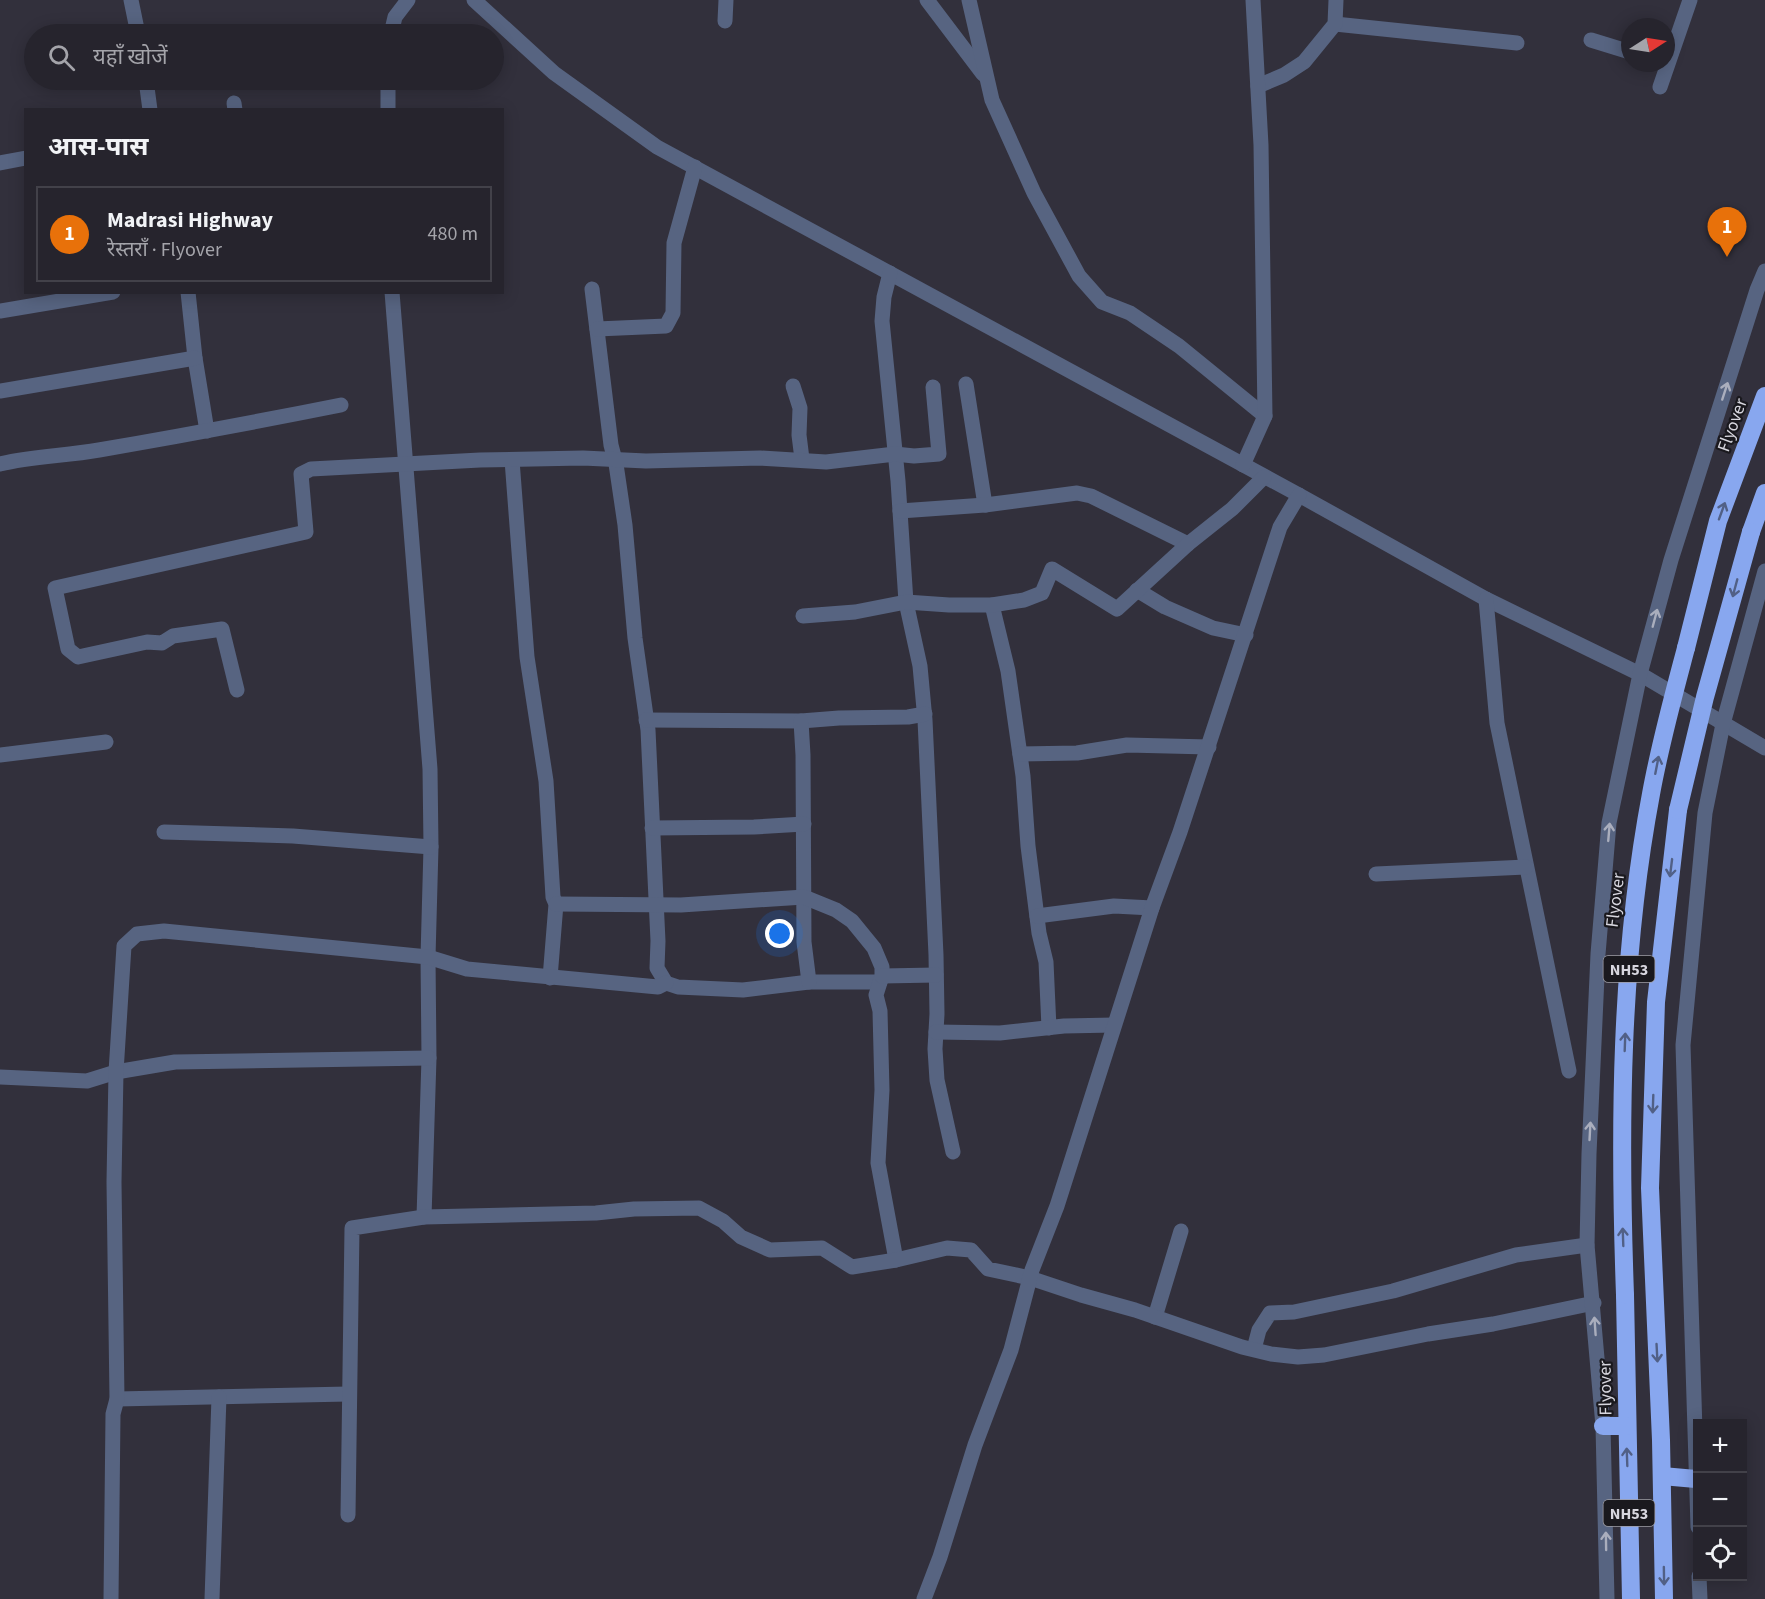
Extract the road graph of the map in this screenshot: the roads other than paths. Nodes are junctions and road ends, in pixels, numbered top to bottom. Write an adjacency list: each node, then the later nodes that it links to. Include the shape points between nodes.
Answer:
1 (131, 0): 11 (street)
2 (408, 0): 12 (street)
3 (474, 0): 13 (street)
4 (726, 0): 10 (street)
5 (927, 0): 21 (street)
6 (969, 0): 21 (street)
7 (1253, 0): 22 (street)
8 (1336, 0): 14 (street)
9 (1690, 0): 17 (street)
10 (725, 21)
11 (136, 24)
12 (393, 24)
13 (500, 24)
14 (1335, 24): 18 (street); 22 (street, via 1304,62)
15 (504, 27): 30 (street, via 554,73 657,147)
16 (1591, 40): 19 (street)
17 (1675, 40)
18 (1516, 43)
19 (1621, 49)
20 (1664, 72): 23 (street)
21 (987, 79): 46 (street, via 992,100 1034,193 1079,276 1102,302 1130,313 1179,346)
22 (1258, 86): 46 (street)
23 (1660, 87)
24 (147, 90): 26 (street)
25 (388, 90): 27 (street)
26 (150, 108)
27 (388, 108)
28 (24, 158): 29 (street)
29 (0, 163)
30 (695, 167): 32 (street); 38 (street, via 674,243 673,313 666,326)
31 (1765, 272): 68 (street, one-way to 31, via 1671,560)
32 (890, 273): 48 (street, via 882,321); 54 (street)
33 (592, 289): 38 (street)
34 (101, 294): 37 (street)
35 (188, 294): 39 (street)
36 (392, 294): 52 (street)
37 (0, 311)
38 (597, 329): 49 (street)
39 (195, 358): 43 (street); 47 (street)
40 (966, 384): 58 (street)
41 (793, 386): 50 (street, via 800,408)
42 (933, 387): 48 (street, via 939,454)
43 (0, 391)
44 (1765, 396): 116 (highway, Flyover / NH53, one-way to 44, bridge, via 1622,1113 1627,981 1650,796 1718,521)
45 (341, 405): 47 (street)
46 (1265, 416): 54 (street)
47 (207, 431): 53 (street)
48 (895, 454): 50 (street, via 826,462); 59 (street)
49 (614, 459): 50 (street); 51 (street); 71 (street)
50 (802, 459)
51 (512, 460): 52 (street); 86 (street, via 526,657 546,782)
52 (405, 463): 69 (street, via 301,474 306,532 55,588 68,649 78,657 222,629); 82 (street, via 430,769)
53 (0, 464)
54 (1243, 465): 55 (street)
55 (1264, 477): 57 (street); 60 (street)
56 (1765, 493): 118 (highway, NH53, one-way to 118, bridge, via 1708,686 1678,810 1656,1002 1650,1188)
57 (1299, 495): 63 (street); 67 (street, via 1280,527)
58 (985, 505): 59 (street); 60 (street, via 1077,493 1091,496)
59 (900, 511): 64 (street)
60 (1188, 544): 62 (street)
61 (1765, 571): 73 (street)
62 (1137, 590): 65 (street, via 1117,609 1052,569 1042,593); 67 (street, via 1213,628)
63 (1486, 600): 68 (street); 83 (street, via 1497,723)
64 (906, 602): 65 (street); 66 (street, via 855,612); 70 (street, via 920,666)
65 (992, 605): 77 (street, via 1008,671)
66 (803, 616)
67 (1246, 635): 75 (street)
68 (1640, 674): 73 (street); 106 (street, one-way to 68, via 1598,954 1609,823)
69 (237, 690)
70 (925, 714): 72 (street); 91 (street)
71 (646, 720): 72 (street); 80 (street)
72 (801, 721): 79 (street)
73 (1722, 724): 76 (street); 117 (street, via 1705,813 1683,1045)
74 (106, 742): 78 (street)
75 (1209, 747): 77 (street, via 1127,746 1077,753); 88 (street)
76 (1765, 748)
77 (1020, 754): 89 (street)
78 (0, 755)
79 (804, 824): 80 (street); 85 (street)
80 (652, 828): 87 (street)
81 (164, 832): 82 (street, via 293,836)
82 (431, 847): 90 (street)
83 (1526, 867): 84 (street); 100 (street)
84 (1376, 874)
85 (804, 897): 87 (street); 93 (street, via 852,921 874,948 882,967); 94 (street)
86 (556, 904): 87 (street); 92 (street)
87 (656, 904): 95 (street, via 657,968)
88 (1152, 908): 89 (street, via 1114,906); 96 (street)
89 (1037, 916): 97 (street, via 1046,962)
90 (428, 957): 92 (street, via 467,969); 99 (street); 101 (street, via 164,931 137,934 124,946)
91 (936, 975): 93 (street); 98 (street)
92 (550, 978): 95 (street, via 658,987)
93 (881, 979): 94 (street); 107 (street, via 876,995 882,1090 878,1163)
94 (809, 982): 95 (street, via 742,990)
95 (666, 983)
96 (1114, 1025): 97 (street); 108 (street, via 1061,1195)
97 (1049, 1028): 98 (street, via 1000,1033)
98 (936, 1032): 103 (street, via 937,1080)
99 (429, 1058): 101 (street, via 175,1062); 104 (street)
100 (1569, 1071)
101 (117, 1072): 102 (street, via 87,1081); 114 (street)
102 (0, 1077)
103 (953, 1152)
104 (424, 1217): 107 (street, via 699,1208 741,1237 770,1250 822,1248 852,1267); 112 (street, via 352,1228)
105 (1181, 1231): 110 (street)
106 (1587, 1245): 109 (street); 111 (street, via 1516,1255 1393,1291 1294,1312 1270,1313)
107 (896, 1260): 108 (street, via 947,1248 971,1250 988,1269)
108 (1030, 1278): 110 (street); 124 (street, via 1011,1350)
109 (1594, 1303): 111 (street, via 1324,1355 1298,1357); 115 (street, one-way to 109)
110 (1155, 1317): 111 (street)
111 (1254, 1348)
112 (348, 1394): 113 (street); 120 (street)
113 (219, 1396): 114 (street); 123 (street)
114 (117, 1399): 122 (street, via 113,1414)
115 (1604, 1426): 116 (highway); 125 (street, one-way to 115)
116 (1626, 1426): 126 (highway, NH53, one-way to 116)
117 (1696, 1473)
118 (1662, 1476): 119 (highway); 127 (highway, NH53, one-way to 127)
119 (1693, 1479)
120 (348, 1515)
121 (1699, 1581): 128 (street)
122 (111, 1599)
123 (212, 1599)
124 (924, 1599)
125 (1607, 1599)
126 (1631, 1599)
127 (1664, 1599)
128 (1700, 1599)

